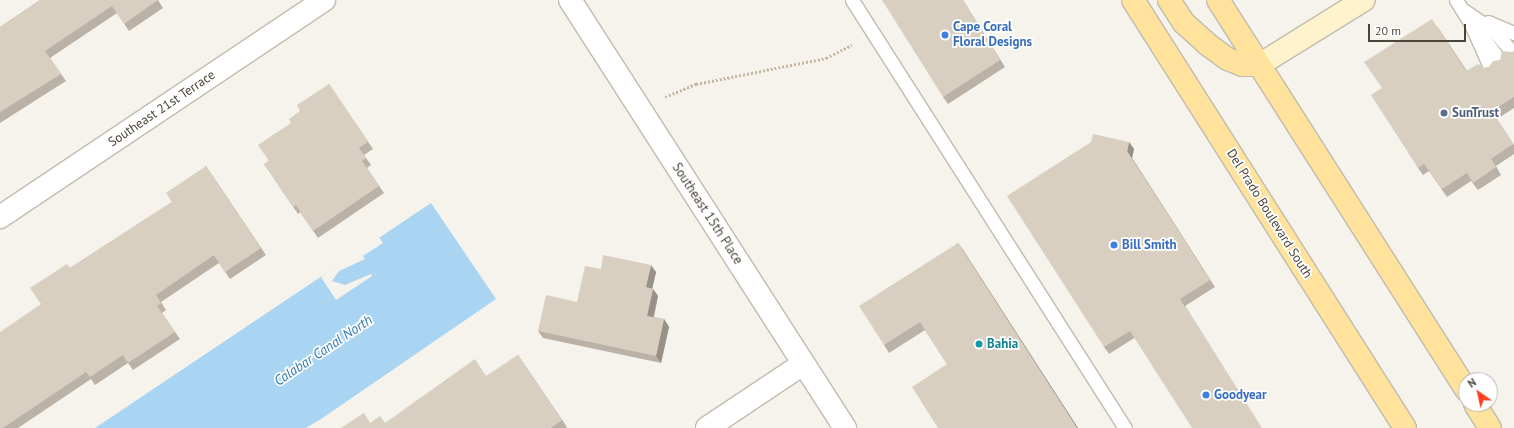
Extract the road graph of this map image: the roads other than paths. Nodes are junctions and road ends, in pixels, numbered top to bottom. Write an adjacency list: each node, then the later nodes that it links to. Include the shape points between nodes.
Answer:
1 (324, 0): 14 (street, Southeast 21st Terrace)
2 (570, 0): 15 (street, Southeast 15th Place)
3 (852, 0): 20 (lane)
4 (1133, 0): 21 (main road, Del Prado Boulevard South)
5 (1169, 0): 13 (main road, via 1184,23 1207,44 1228,59 1243,65)
6 (1218, 0): 13 (main road)
7 (1364, 0): 13 (street)
8 (1456, 0): 9 (lane)
9 (1474, 20): 10 (lane); 11 (lane, via 1496,33); 12 (lane)
10 (1514, 33)
11 (1513, 53)
12 (1495, 64)
13 (1259, 65): 16 (main road)
14 (0, 217)
15 (803, 364): 18 (street); 19 (street, Southeast 15th Place)
16 (1458, 377)
17 (1480, 412): 22 (main road)
18 (707, 428)
19 (845, 428)
20 (1125, 428)
21 (1405, 428)
22 (1490, 428)

